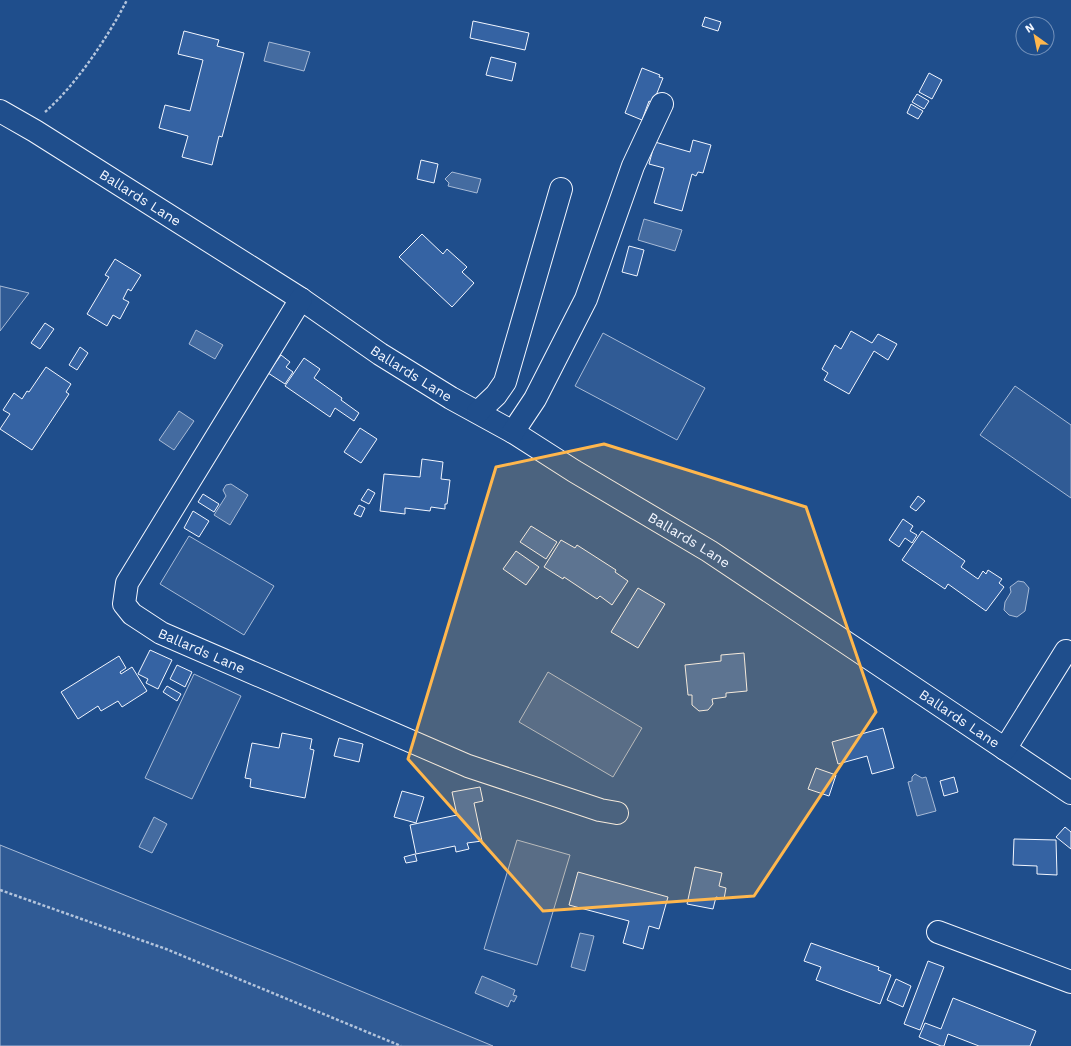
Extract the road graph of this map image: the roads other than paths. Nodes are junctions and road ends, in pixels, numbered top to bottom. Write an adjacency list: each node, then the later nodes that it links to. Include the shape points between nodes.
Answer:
1 (662, 104): 6 (street, via 633,166 586,299 535,399)
2 (0, 111): 4 (street, Ballards Lane)
3 (561, 189): 5 (street, via 505,382 496,395)
4 (301, 299): 5 (street, Ballards Lane, via 380,354); 10 (street, Ballards Lane, via 127,583 124,604 132,614 161,632 468,766 600,810)
5 (478, 412): 6 (street, Ballards Lane)
6 (513, 432): 8 (street, Ballards Lane, via 714,554)
7 (1066, 650): 8 (street)
8 (1005, 749): 9 (street, Ballards Lane)
9 (1071, 793)
10 (617, 813)
11 (938, 932): 12 (street)
12 (1071, 982)

